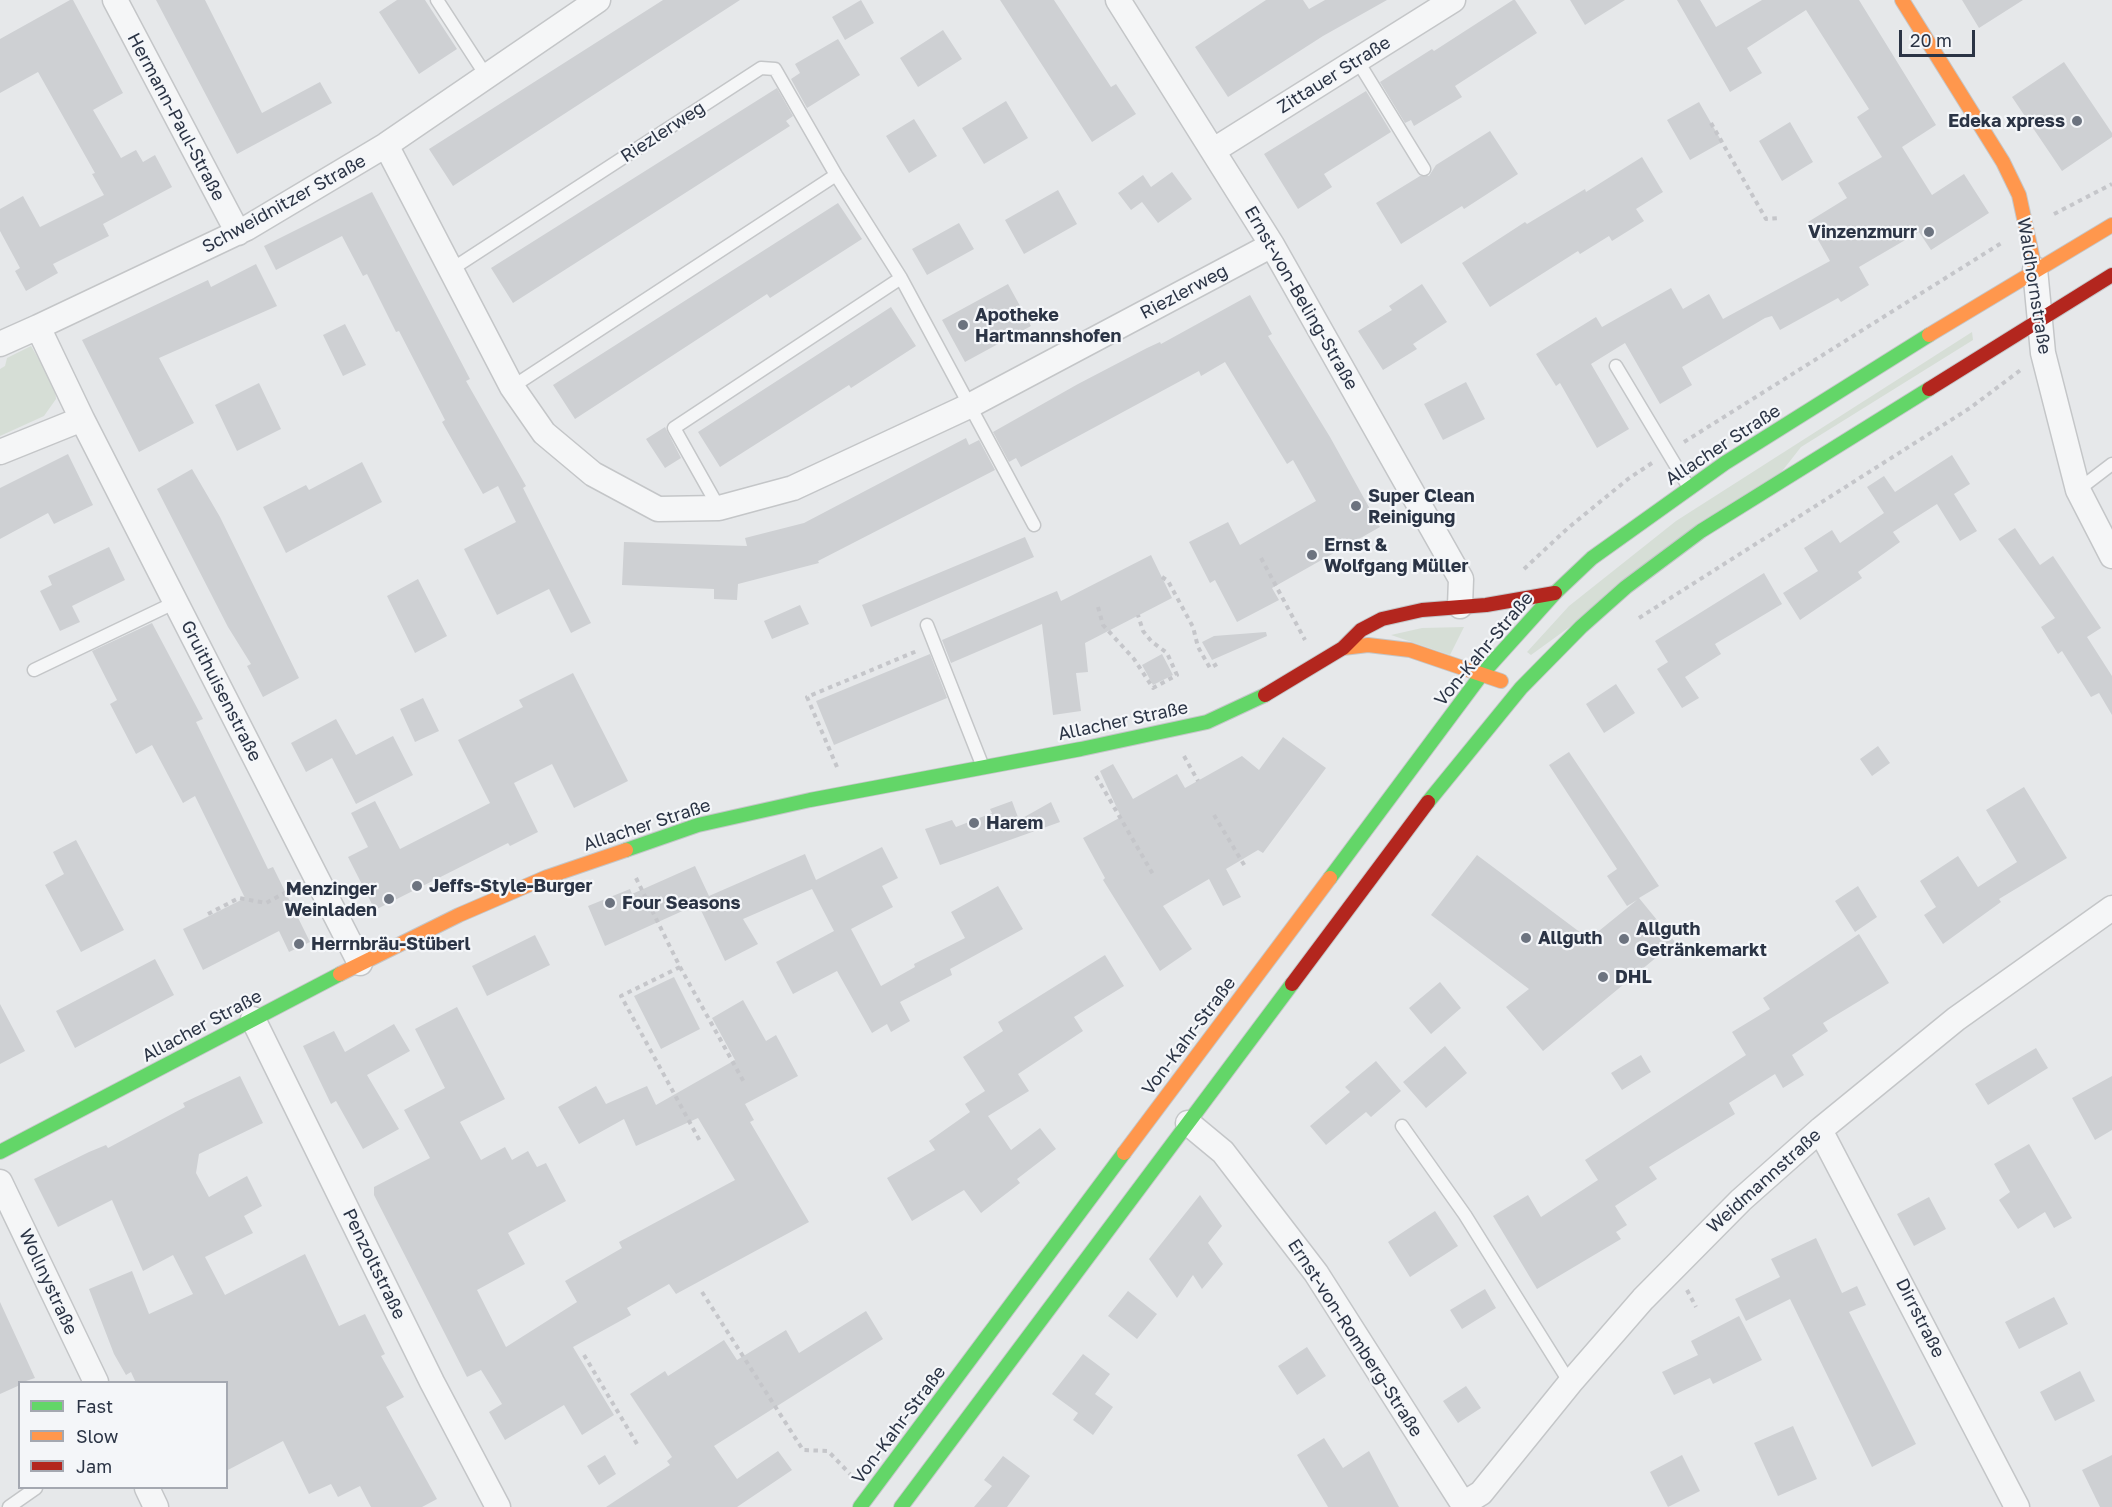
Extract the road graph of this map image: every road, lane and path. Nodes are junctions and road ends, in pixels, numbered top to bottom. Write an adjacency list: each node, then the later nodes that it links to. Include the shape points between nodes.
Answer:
1 (115, 0): 16 (street, Hermann-Paul-Straße)
2 (437, 0): 8 (lane)
3 (1118, 0): 11 (street, Ernst-von-Beling-Straße)
4 (1453, 0): 7 (street, Zittauer Straße)
5 (1902, 0): 19 (main road, Waldhornstraße, via 2003,162 2019,195)
6 (588, 3): 8 (street, Schweidnitzer Straße)
7 (1357, 60): 11 (street, Zittauer Straße); 12 (lane)
8 (487, 76): 10 (street, Schweidnitzer Straße)
9 (1712, 123): 14 (path, via 1766,219)
10 (386, 145): 16 (street, Schweidnitzer Straße); 18 (street, Riezlerweg)
11 (1214, 150): 17 (street, Ernst-von-Beling-Straße)
12 (1424, 169)
13 (836, 175): 18 (lane, Riezlerweg, via 775,69 761,68); 21 (lane, Riezlerweg); 27 (lane)
14 (1780, 218)
15 (2112, 225): 19 (main road, Allacher Straße)
16 (238, 234): 23 (street, Schweidnitzer Straße)
17 (1272, 245): 28 (street, Riezlerweg); 41 (street, Ernst-von-Beling-Straße, via 1461,579)
18 (452, 269): 27 (street, Riezlerweg)
19 (2035, 269): 22 (street, Waldhornstraße); 32 (main road, Allacher Straße)
20 (2112, 275): 22 (main road)
21 (901, 278): 28 (lane, Riezlerweg); 34 (lane, via 674,428)
22 (2039, 321): 25 (street, Waldhornstraße); 52 (main road, via 1701,531 1581,627)
23 (38, 327): 24 (street, Schweidnitzer Straße); 29 (street, Gruithuisenstraße)
24 (0, 344)
25 (2043, 353): 33 (street, Waldhornstraße); 44 (path, via 1970,408)
26 (1616, 366): 32 (lane)
27 (512, 387): 34 (street, Riezlerweg, via 544,433 593,474 658,509)
28 (969, 406): 34 (street, Riezlerweg, via 793,488); 35 (lane)
29 (82, 419): 30 (street); 40 (street, Gruithuisenstraße)
30 (0, 452)
31 (2112, 464): 33 (lane)
32 (1689, 487): 39 (main road, Allacher Straße, via 1592,558)
33 (2078, 490): 36 (street, Waldhornstraße)
34 (719, 508)
35 (1034, 525)
36 (2112, 556)
37 (1261, 558): 49 (path)
38 (1162, 577): 48 (path, via 1193,627 1198,647 1210,668)
39 (1555, 593): 41 (main road, Allacher Straße); 51 (main road, Von-Kahr-Straße)
40 (176, 602): 50 (lane); 59 (street, Gruithuisenstraße)
41 (1460, 606): 47 (main road, Allacher Straße, via 1382,619 1361,630)
42 (1098, 607): 43 (path, via 1103,625 1134,659 1153,688 1178,675 1167,654 1143,631)
43 (1138, 615)
44 (1634, 622)
45 (927, 625): 46 (lane)
46 (935, 644): 54 (path, via 807,697); 55 (lane)
47 (1343, 648): 49 (main road, Allacher Straße); 51 (main road, Allacher Straße, via 1368,645 1410,650)
48 (1217, 664)
49 (1318, 664): 53 (main road, Allacher Straße, via 1281,688 1207,722)
50 (34, 670)
51 (1482, 675): 52 (main road, Allacher Straße); 80 (main road, Von-Kahr-Straße)
52 (1521, 688): 67 (main road, via 1455,766)
53 (1081, 749): 55 (main road, Allacher Straße); 60 (path)
54 (836, 764)
55 (984, 768): 57 (main road, Allacher Straße, via 842,793 699,825)
56 (1214, 815): 58 (path)
57 (623, 851): 63 (main road, Allacher Straße, via 547,877); 64 (path)
58 (1246, 868)
59 (316, 876): 62 (path, via 266,903 239,898); 63 (street, Gruithuisenstraße)
60 (1154, 876)
61 (2112, 908): 69 (street, Weidmannstraße, via 1956,1019)
62 (208, 914)
63 (360, 963): 65 (main road, Allacher Straße)
64 (680, 967): 66 (path); 70 (path, via 621,996)
65 (253, 1019): 71 (main road, Allacher Straße); 85 (street, Penzoltstraße)
66 (745, 1084)
67 (1188, 1123): 81 (main road); 82 (street, Ernst-von-Romberg-Straße, via 1223,1152 1316,1273)
68 (1402, 1126): 76 (lane, via 1465,1215)
69 (1820, 1130): 76 (street, Weidmannstraße, via 1673,1266); 87 (street, Dirrstraße)
70 (701, 1143)
71 (0, 1152)
72 (0, 1182): 75 (street, Wollnystraße)
73 (702, 1292): 80 (path, via 803,1449 828,1451)
74 (584, 1355): 77 (path)
75 (95, 1381)
76 (1570, 1383): 82 (street, Weidmannstraße, via 1481,1493)
77 (637, 1444)
78 (35, 1489): 83 (lane)
79 (147, 1489): 84 (street)
80 (872, 1491): 86 (main road, Von-Kahr-Straße)
81 (907, 1504)
82 (1464, 1506)
83 (9, 1507)
84 (156, 1507)
85 (498, 1507)
86 (860, 1507)
87 (2017, 1507)

